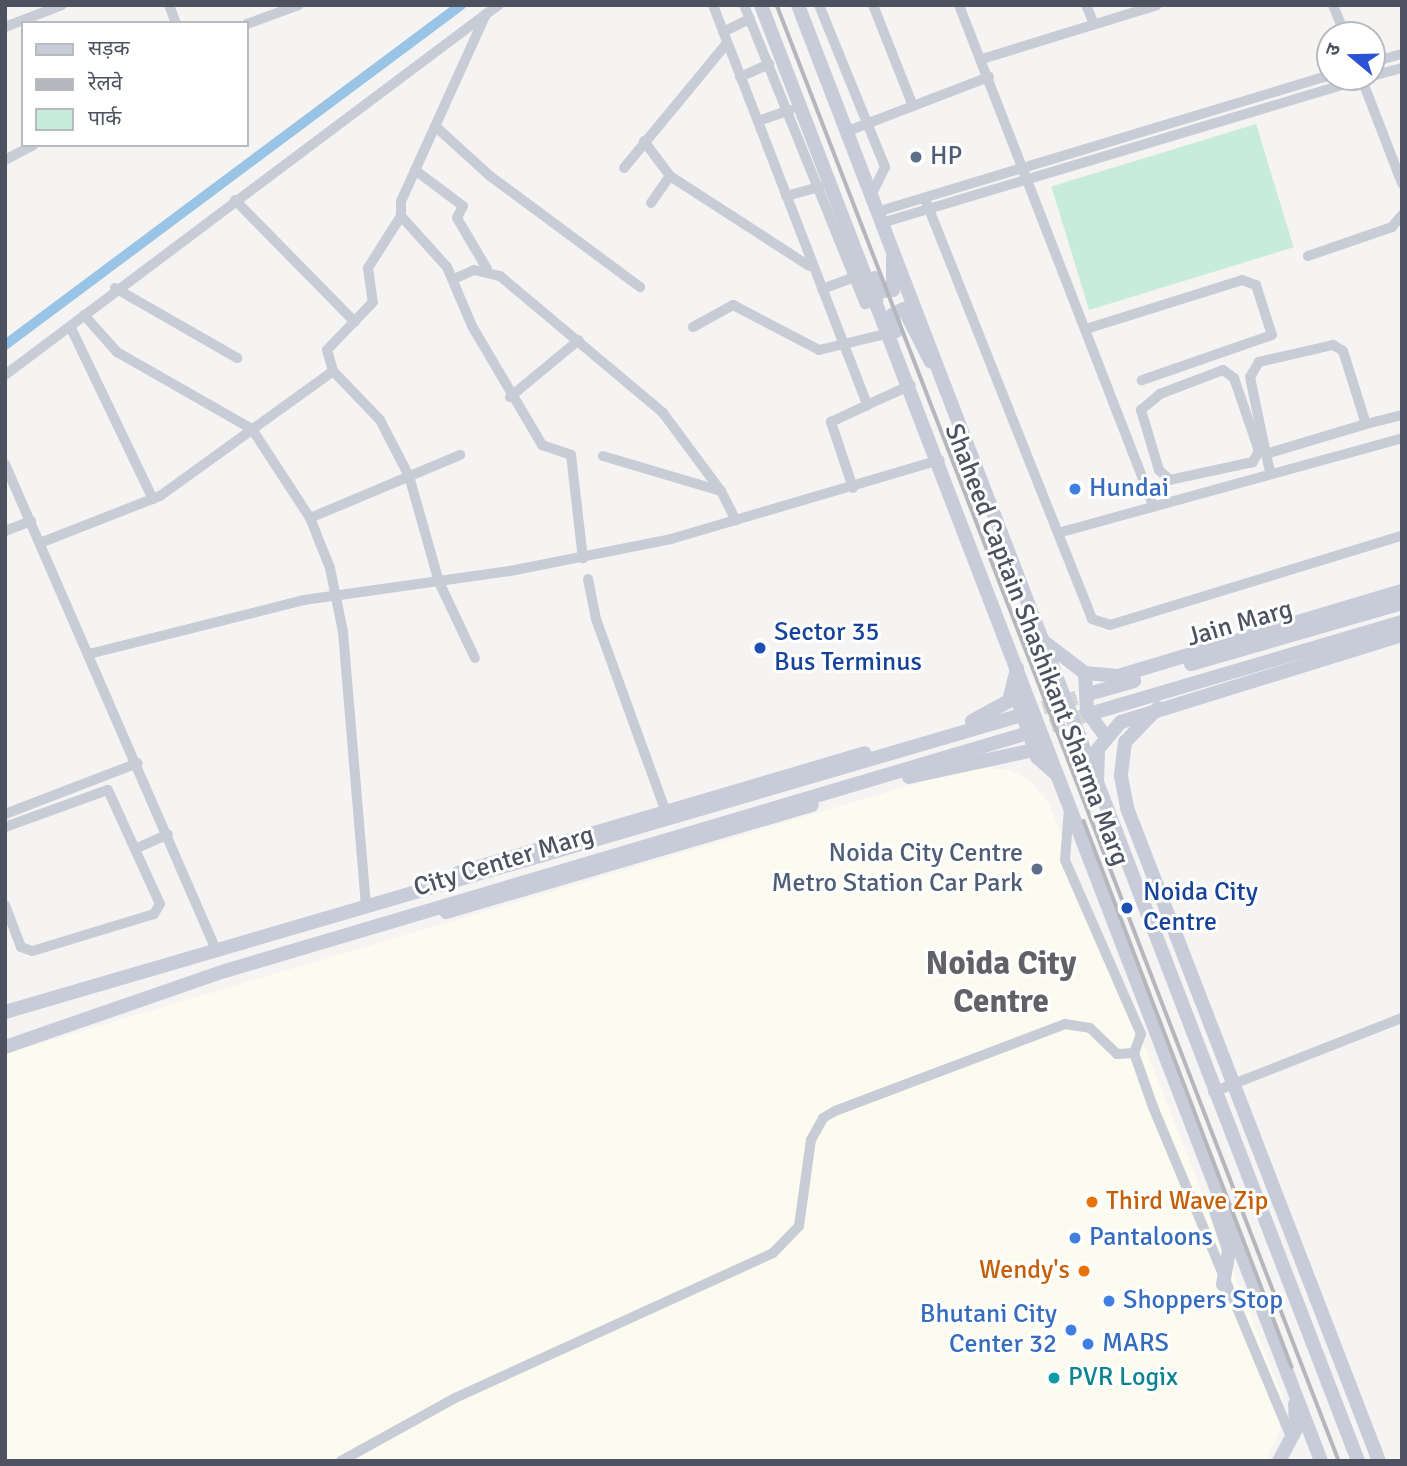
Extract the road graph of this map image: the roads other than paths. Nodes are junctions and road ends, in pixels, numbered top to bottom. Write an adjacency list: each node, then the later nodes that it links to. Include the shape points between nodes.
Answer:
1 (62, 5): 19 (street)
2 (299, 5): 17 (street)
3 (499, 5): 14 (street)
4 (713, 5): 20 (street)
5 (744, 5): 15 (street)
6 (761, 5): 16 (main road, Shaheed Captain Shashikant Sharma Marg)
7 (769, 5): 16 (main road)
8 (798, 5): 33 (main road, Shaheed Captain Shashikant Sharma Marg)
9 (819, 5): 31 (street)
10 (873, 5): 28 (street)
11 (959, 5): 21 (street)
12 (1086, 5): 18 (street)
13 (1157, 5): 18 (street)
14 (486, 14): 32 (street); 48 (street)
15 (750, 19): 20 (street); 22 (street)
16 (768, 21): 56 (main road, Shaheed Captain Shashikant Sharma Marg)
17 (248, 24)
18 (1094, 24): 21 (street)
19 (5, 27)
20 (725, 37): 23 (street); 34 (street)
21 (982, 59): 24 (street)
22 (769, 64): 23 (street); 29 (street)
23 (740, 76): 30 (street)
24 (989, 77): 28 (street); 39 (street)
25 (1316, 79): 39 (street)
26 (1321, 91): 42 (street)
27 (1371, 91): 36 (street)
28 (913, 106): 31 (street)
29 (790, 110): 30 (street); 44 (street)
30 (758, 121): 46 (street)
31 (870, 124): 33 (street); 45 (street, via 885,167)
32 (435, 126): 40 (street); 61 (street, via 490,176)
33 (848, 131): 45 (main road, Shaheed Captain Shashikant Sharma Marg)
34 (644, 141): 38 (street); 41 (street)
35 (29, 147): 37 (street)
36 (1397, 156): 43 (street)
37 (5, 159)
38 (624, 168)
39 (1025, 168): 42 (street); 47 (street)
40 (415, 170): 52 (street, via 401,201); 58 (street, via 463,206 457,218)
41 (670, 176): 49 (street); 57 (street)
42 (1030, 181): 50 (street); 69 (street)
43 (1402, 183)
44 (820, 187): 46 (street); 59 (street)
45 (873, 192): 53 (main road, Shaheed Captain Shashikant Sharma Marg)
46 (786, 196): 57 (street)
47 (925, 199): 50 (street); 53 (street)
48 (235, 200): 62 (street); 66 (street)
49 (651, 203)
50 (929, 211): 53 (street); 102 (street)
51 (1402, 215): 55 (street, via 1392,228)
52 (401, 216): 60 (street); 66 (street, via 373,258 373,302)
53 (883, 217): 54 (main road, Shaheed Captain Shashikant Sharma Marg)
54 (894, 244): 56 (main road, via 897,283 890,291 880,289); 74 (main road, Shaheed Captain Shashikant Sharma Marg)
55 (1308, 256)
56 (863, 260): 64 (main road, Shaheed Captain Shashikant Sharma Marg)
57 (809, 266): 63 (street)
58 (486, 269): 60 (street); 71 (street)
59 (855, 277): 63 (street); 64 (street, via 865,304)
60 (454, 279): 81 (street)
61 (640, 287)
62 (115, 288): 65 (street); 73 (street)
63 (822, 289): 72 (street)
64 (878, 300): 70 (main road, Shaheed Captain Shashikant Sharma Marg)
65 (85, 315): 67 (street); 85 (street, via 117,352)
66 (355, 322): 75 (street, via 327,350)
67 (70, 326): 76 (street); 96 (street)
68 (693, 327): 72 (street, via 733,305 819,350)
69 (1086, 329): 77 (street, via 1242,280 1256,285 1272,335); 97 (street)
70 (890, 332): 72 (street); 79 (main road, Shaheed Captain Shashikant Sharma Marg)
71 (579, 340): 81 (street); 95 (street, via 663,413)
72 (845, 348): 82 (street)
73 (237, 358)
74 (940, 370): 79 (main road, via 927,358 907,312 897,309 892,319); 113 (main road, Shaheed Captain Shashikant Sharma Marg)
75 (333, 371): 85 (street); 93 (street, via 380,420)
76 (5, 375)
77 (1156, 375): 78 (street); 80 (street)
78 (1142, 380)
79 (909, 382): 82 (street); 90 (main road, Shaheed Captain Shashikant Sharma Marg)
80 (1160, 394): 80 (street, via 1223,370 1234,379 1259,451 1253,462 1170,480 1159,470 1141,410)
81 (510, 397): 105 (street, via 542,445 571,455)
82 (867, 405): 94 (street, via 831,422)
83 (1402, 415): 84 (street)
84 (1366, 424): 87 (street); 87 (street, via 1343,351 1333,345 1259,362 1250,377)
85 (252, 429): 96 (street); 98 (street, via 287,474)
86 (1402, 438): 92 (street)
87 (1266, 454): 92 (street)
88 (460, 455): 93 (street)
89 (603, 456): 95 (street)
90 (940, 460): 94 (street); 116 (main road, Shaheed Captain Shashikant Sharma Marg)
91 (5, 464): 100 (street)
92 (1270, 472): 97 (street)
93 (409, 476): 98 (street); 107 (street)
94 (853, 488): 99 (street)
95 (720, 491): 99 (street)
96 (153, 499): 104 (street)
97 (1153, 505): 102 (street)
98 (310, 518): 109 (street)
99 (736, 520): 105 (street)
100 (31, 521): 101 (street); 104 (street)
101 (5, 531)
102 (1058, 533): 103 (street, via 1089,614 1110,625)
103 (1402, 536)
104 (40, 543): 114 (street)
105 (583, 558): 107 (street)
106 (588, 579): 130 (street, via 596,619)
107 (439, 582): 109 (street); 115 (street)
108 (1402, 591): 117 (main road, via 1118,676)
109 (337, 595): 114 (street); 137 (street)
110 (1402, 603): 119 (main road, Jain Marg)
111 (1402, 622): 121 (main road, Jain Marg)
112 (1402, 635): 120 (main road)
113 (1038, 637): 117 (main road); 128 (main road, Shaheed Captain Shashikant Sharma Marg)
114 (89, 654): 126 (street)
115 (474, 658)
116 (1018, 665): 118 (main road); 127 (main road, Shaheed Captain Shashikant Sharma Marg)
117 (1085, 673): 124 (main road, via 1087,711)
118 (1015, 692): 125 (main road); 130 (main road, via 982,718)
119 (1092, 693)
120 (1158, 708): 124 (main road); 144 (main road, via 1125,742 1123,793)
121 (1096, 712)
122 (1015, 717): 135 (main road, City Center Marg)
123 (1021, 735): 138 (main road, City Center Marg)
124 (1105, 736): 128 (main road)
125 (1034, 750): 127 (main road); 138 (main road, via 839,796 484,906)
126 (138, 764): 131 (street); 133 (street)
127 (1057, 775): 129 (main road, Shaheed Captain Shashikant Sharma Marg)
128 (1097, 789): 145 (main road, Shaheed Captain Shashikant Sharma Marg)
129 (1070, 806): 143 (street, via 1065,860 1141,1034); 146 (main road, Shaheed Captain Shashikant Sharma Marg)
130 (665, 810): 135 (main road, via 487,863)
131 (5, 814)
132 (5, 827): 134 (street, via 108,790)
133 (168, 834): 134 (street); 139 (street)
134 (135, 849): 136 (street, via 160,904 154,915 32,951 21,947)
135 (420, 893): 137 (main road, City Center Marg)
136 (5, 905)
137 (366, 908): 139 (main road, City Center Marg)
138 (421, 912): 142 (main road, City Center Marg)
139 (218, 952): 140 (main road, City Center Marg)
140 (5, 1012)
141 (1402, 1018): 144 (street)
142 (5, 1047)
143 (1134, 1053): 147 (street); 150 (street, via 1117,1054 1090,1028 1065,1024 835,1111 823,1118 811,1140 799,1226 773,1253 467,1392)
144 (1235, 1083): 145 (street); 156 (main road)
145 (1213, 1093): 155 (main road, Shaheed Captain Shashikant Sharma Marg)
146 (1208, 1163): 147 (main road, via 1209,1190 1229,1250); 148 (main road, Shaheed Captain Shashikant Sharma Marg)
147 (1223, 1284): 149 (street)
148 (1293, 1386): 149 (main road); 154 (main road, Shaheed Captain Shashikant Sharma Marg)
149 (1292, 1440): 151 (main road)
150 (341, 1461)
151 (1279, 1461)
152 (1303, 1461): 153 (main road)
153 (1312, 1461)
154 (1321, 1461)
155 (1358, 1461)
156 (1378, 1461)

